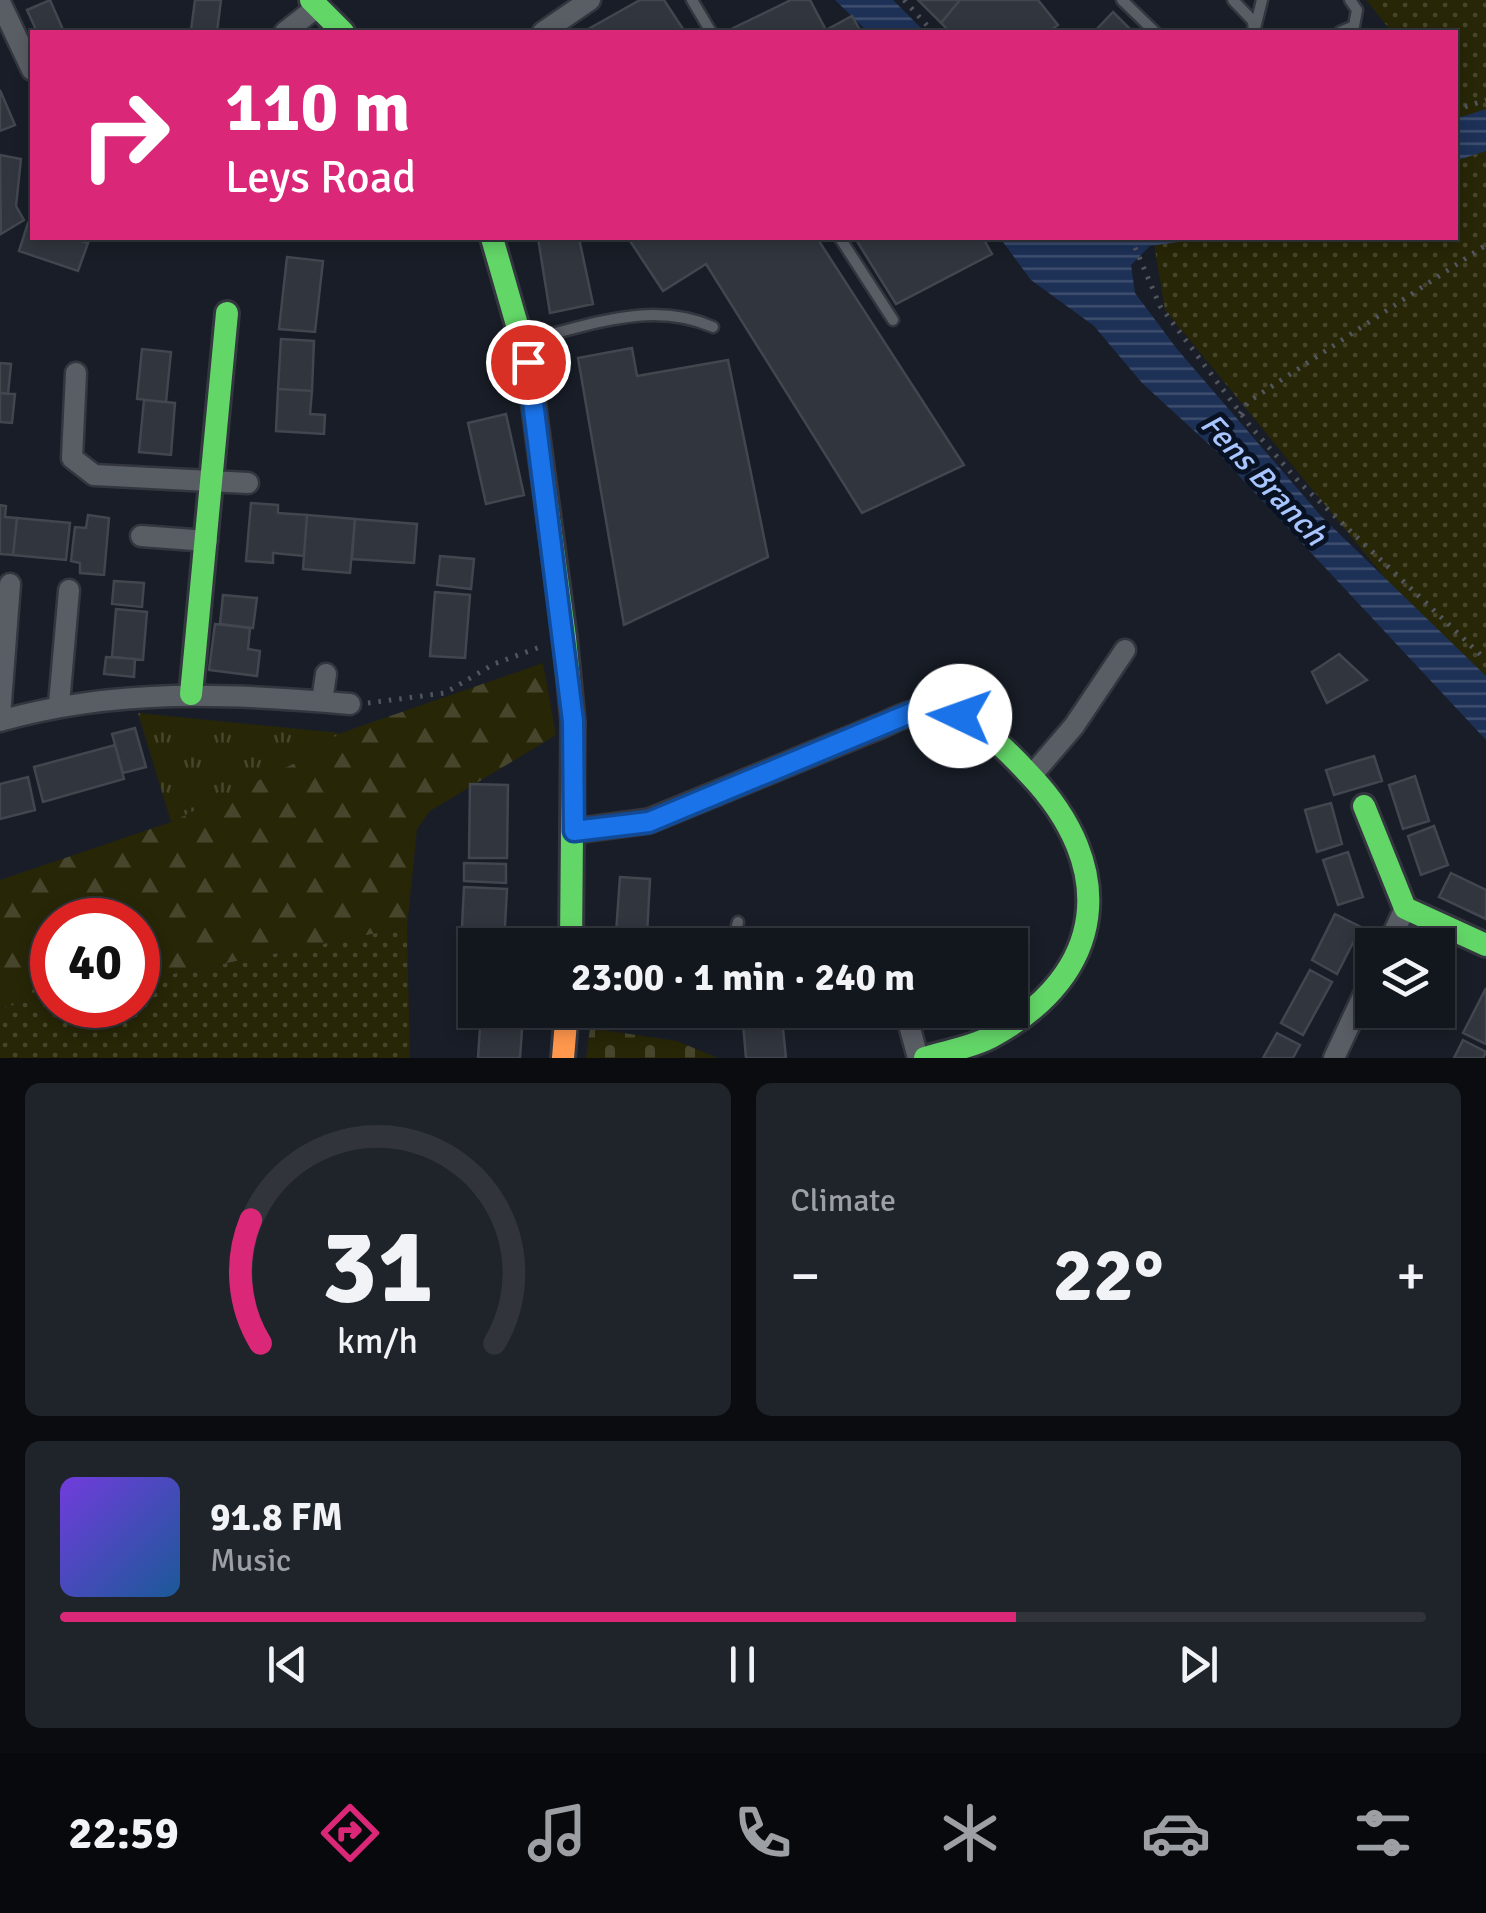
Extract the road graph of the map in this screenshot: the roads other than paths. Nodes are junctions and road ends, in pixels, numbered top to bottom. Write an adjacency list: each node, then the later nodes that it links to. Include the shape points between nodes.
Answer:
1 (590, 0): 11 (street)
2 (692, 0): 12 (lane)
3 (1122, 0): 13 (lane)
4 (1233, 0): 14 (lane)
5 (1262, 0): 15 (lane)
6 (1350, 0): 16 (lane, via 1357,10 1354,26)
7 (0, 2): 17 (street)
8 (314, 4): 9 (street); 10 (street)
9 (287, 30)
10 (341, 30)
11 (546, 30)
12 (710, 30)
13 (1153, 30)
14 (1255, 30)
15 (1255, 30)
16 (1345, 30)
17 (30, 66)
18 (493, 240): 23 (street)
19 (841, 240): 21 (lane)
20 (227, 313): 25 (street)
21 (893, 320)
22 (713, 327): 23 (lane, via 684,314 630,315)
23 (522, 342): 40 (street, via 573,721)
24 (76, 374): 25 (street, via 72,458 80,468 117,477)
25 (213, 480): 26 (street); 28 (street)
26 (248, 483)
27 (141, 536): 28 (street)
28 (207, 541): 33 (street)
29 (10, 584): 37 (street)
30 (69, 590): 35 (street)
31 (1125, 650): 38 (street)
32 (326, 674): 34 (street)
33 (191, 694): 34 (street); 35 (street)
34 (322, 702): 36 (street)
35 (59, 704): 37 (street)
36 (350, 704)
37 (0, 719)
38 (1032, 775): 40 (street, via 971,722 918,710 649,822); 51 (street, via 1080,840 1093,898 1090,928 1076,959 1045,997 986,1039)
39 (1364, 806): 41 (street)
40 (574, 831): 43 (street)
41 (1405, 908): 45 (street); 46 (street)
42 (738, 922): 44 (lane)
43 (572, 928)
44 (736, 928)
45 (1396, 928)
46 (1486, 946)
47 (1355, 1013): 52 (street)
48 (566, 1028): 50 (street)
49 (911, 1028): 51 (street)
50 (563, 1058)
51 (922, 1058)
52 (1334, 1058)

